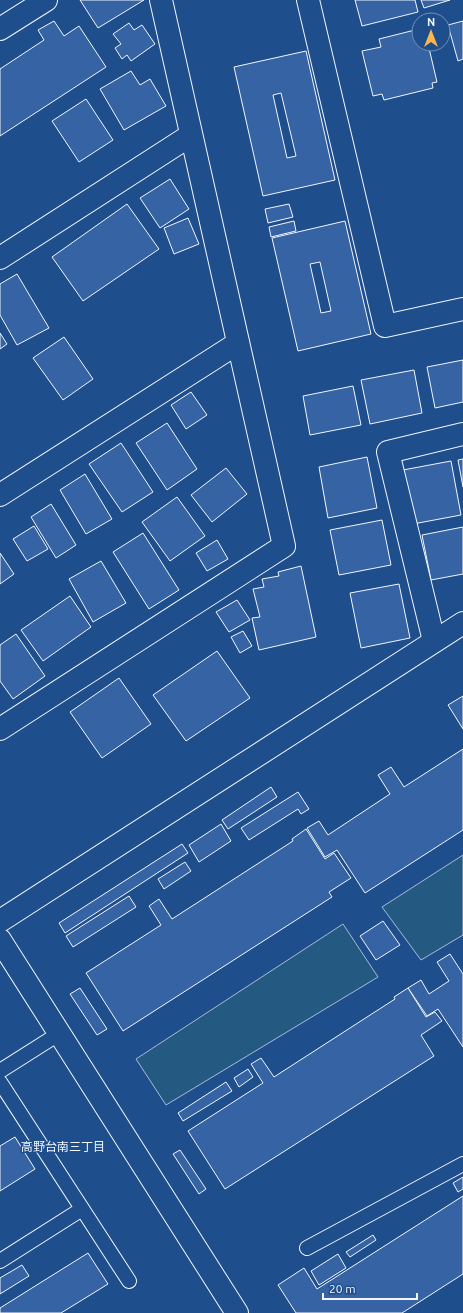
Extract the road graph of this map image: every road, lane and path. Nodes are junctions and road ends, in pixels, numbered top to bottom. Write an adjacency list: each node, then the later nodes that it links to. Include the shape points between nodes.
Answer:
1 (46, 0): 4 (street)
2 (161, 0): 5 (street)
3 (308, 0): 7 (street, via 385,326)
4 (0, 29)
5 (191, 135): 6 (street); 8 (street)
6 (0, 258)
7 (463, 309)
8 (238, 343): 10 (street); 13 (street, via 284,546)
9 (463, 434): 12 (street, via 388,452)
10 (0, 495)
11 (463, 623): 12 (street)
12 (434, 641): 14 (street)
13 (0, 729)
14 (0, 921)
15 (0, 940): 16 (street)
16 (60, 1033): 17 (lane); 24 (street)
17 (0, 1071)
18 (0, 1082): 20 (lane)
19 (463, 1164): 21 (lane)
20 (82, 1209): 22 (lane); 23 (lane)
21 (307, 1248)
22 (0, 1261)
23 (129, 1281)
24 (231, 1312)

